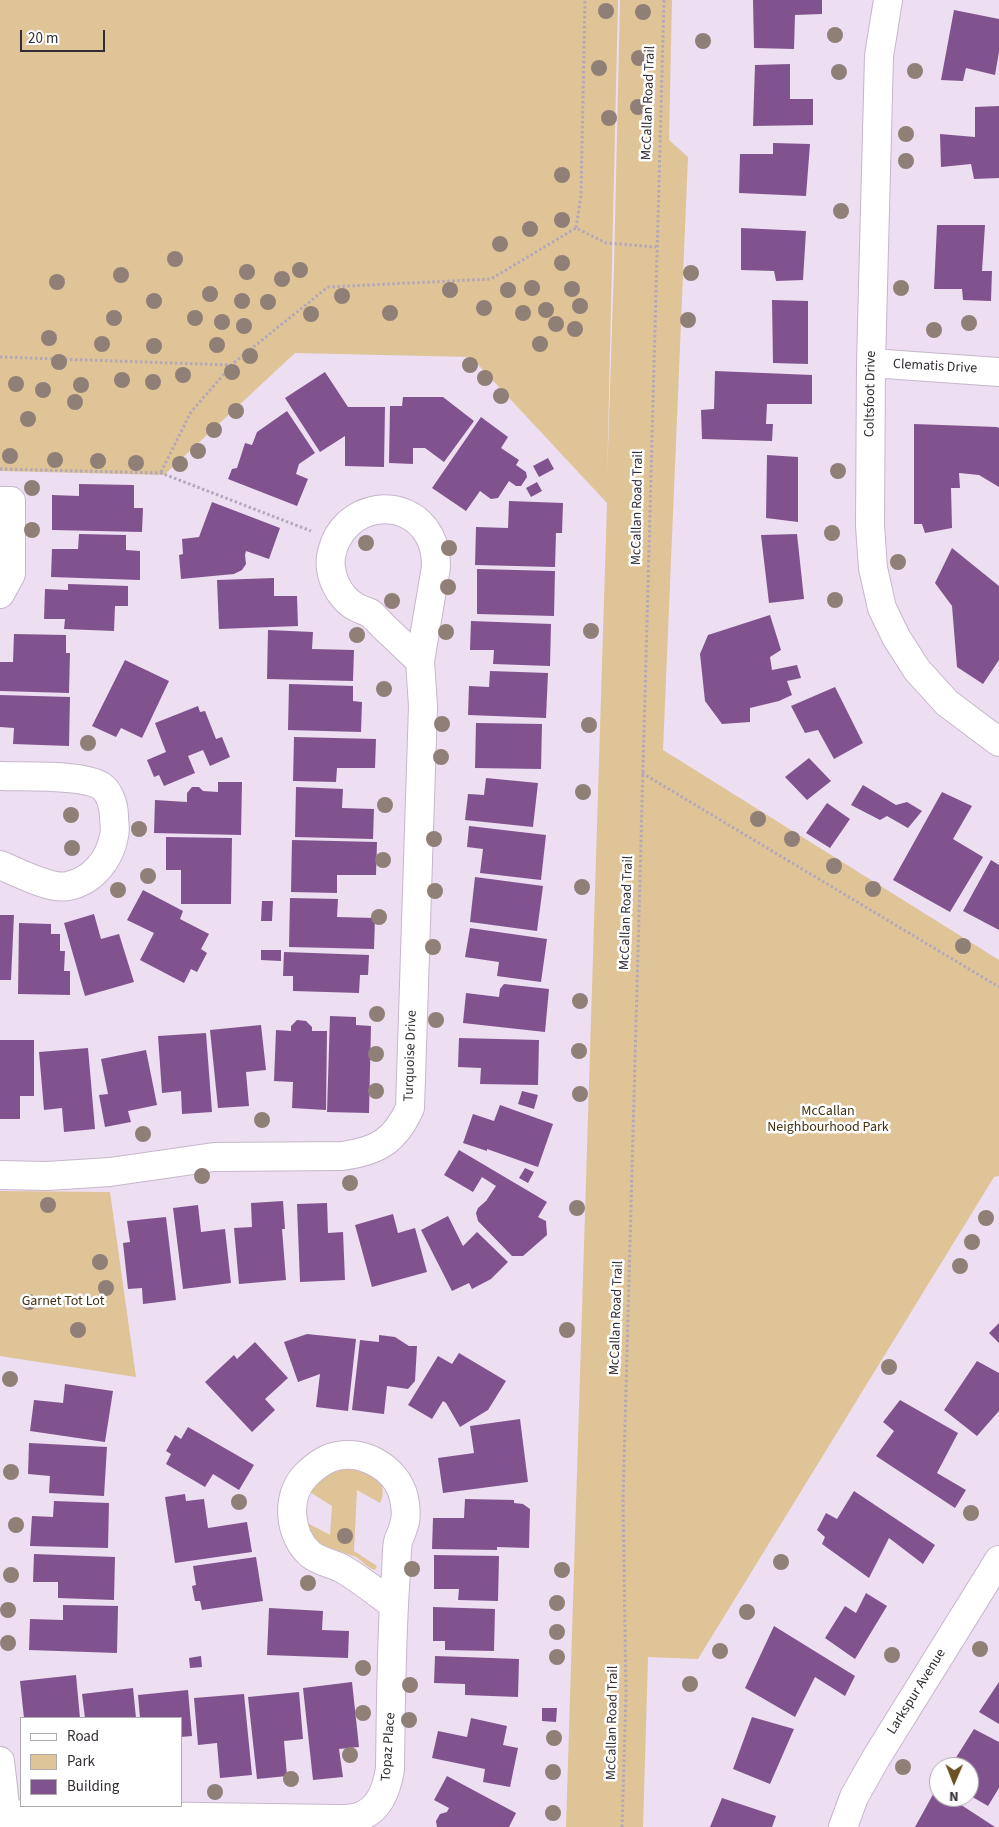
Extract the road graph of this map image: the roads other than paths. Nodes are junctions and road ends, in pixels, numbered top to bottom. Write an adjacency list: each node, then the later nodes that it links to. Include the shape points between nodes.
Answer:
1 (888, 0): 2 (street, Coltsfoot Drive, via 879,56)
2 (872, 364): 3 (street, Clematis Drive); 7 (street, Coltsfoot Drive, via 870,526 873,568 882,608 917,670 947,703)
3 (999, 372)
4 (0, 501): 5 (street, via 11,501 11,574)
5 (0, 594)
6 (420, 661): 6 (street, Turquoise Drive, via 436,552 422,525 410,516 380,509 366,512 342,529 334,542 331,571 336,585 344,598 370,613); 10 (street, Turquoise Drive, via 423,706 410,1108 402,1126 386,1142 362,1153 342,1156 214,1157 110,1172)
7 (999, 742)
8 (0, 776): 9 (street, via 92,781 103,787 111,798 115,835 99,868 91,876 68,886 48,884)
9 (0, 865)
10 (0, 1175)
11 (995, 1577): 15 (street, Larkspur Avenue, via 876,1758 854,1797)
12 (394, 1605): 12 (street, Topaz Place, via 398,1541 406,1510 404,1496 393,1476 376,1462 362,1456 331,1458 310,1471 295,1492 292,1509 300,1541 310,1554 341,1568); 14 (street, Topaz Place, via 390,1769 387,1787 374,1808 359,1817 338,1820)
13 (0, 1761): 14 (street)
14 (3, 1814)
15 (843, 1827)

